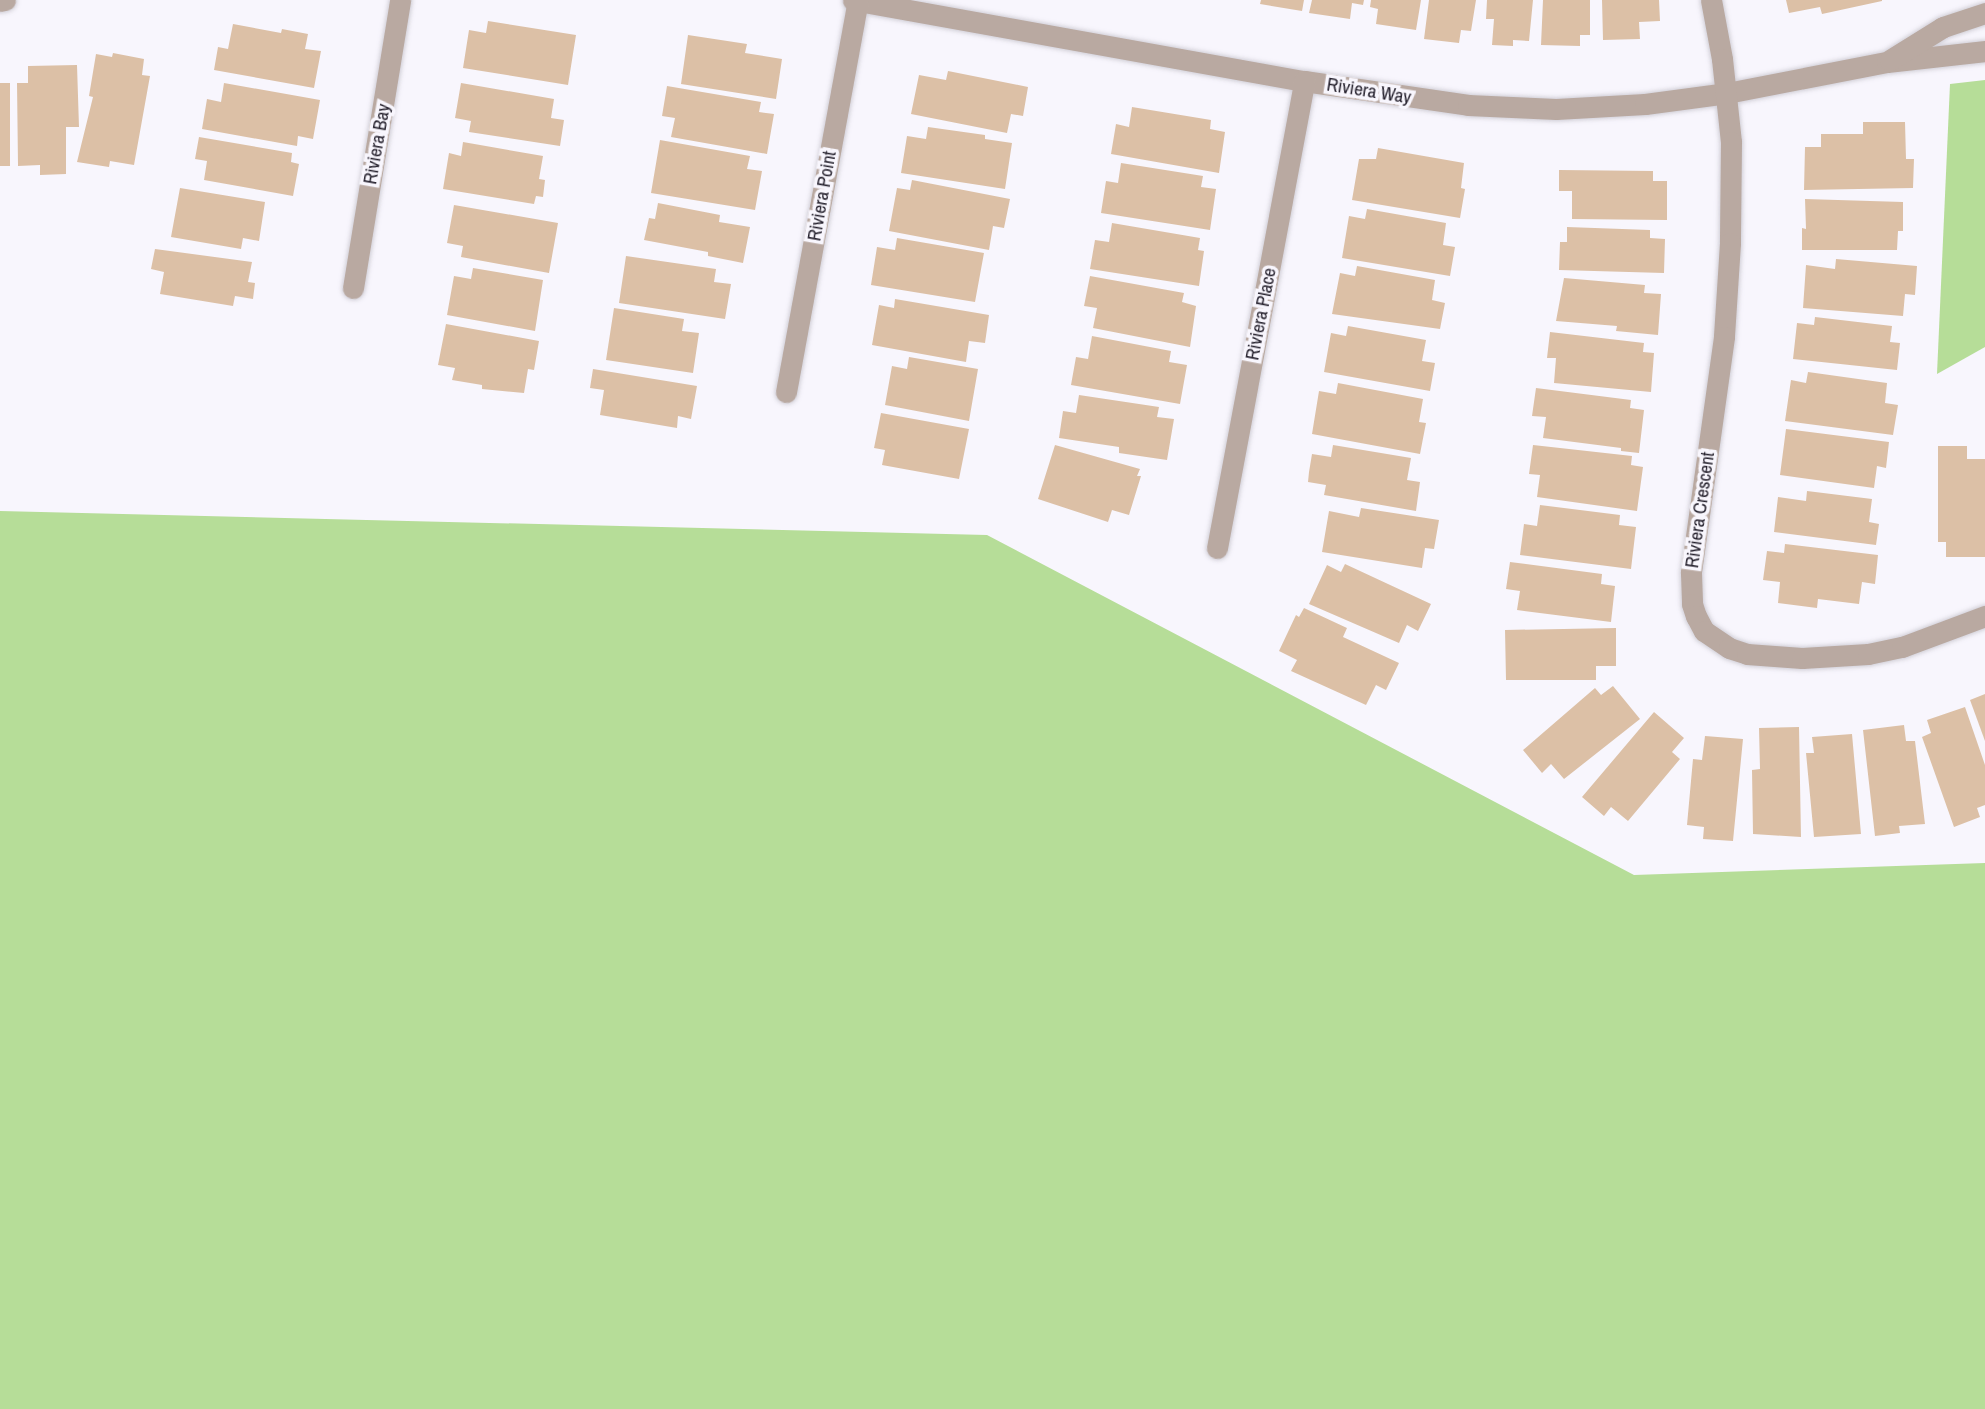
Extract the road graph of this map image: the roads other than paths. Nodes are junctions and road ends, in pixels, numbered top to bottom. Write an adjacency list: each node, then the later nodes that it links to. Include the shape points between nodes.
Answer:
1 (400, 0): 9 (street, Riviera Bay)
2 (856, 0): 7 (street, Riviera Way); 10 (street, Riviera Point)
3 (1712, 0): 8 (street, Riviera Crescent)
4 (1985, 13): 6 (street, Riviera Way, via 1943,27)
5 (1985, 51): 6 (street, Riviera Way)
6 (1887, 62): 8 (street, Riviera Way)
7 (1304, 81): 8 (street, Riviera Way, via 1468,105 1543,108 1645,104); 11 (street, Riviera Place)
8 (1727, 93): 12 (street, Riviera Crescent, via 1732,182 1729,267 1724,337 1691,573 1696,616 1704,631 1729,648 1747,654 1802,658 1902,647)
9 (353, 288)
10 (786, 392)
11 (1217, 548)
12 (1985, 616)

